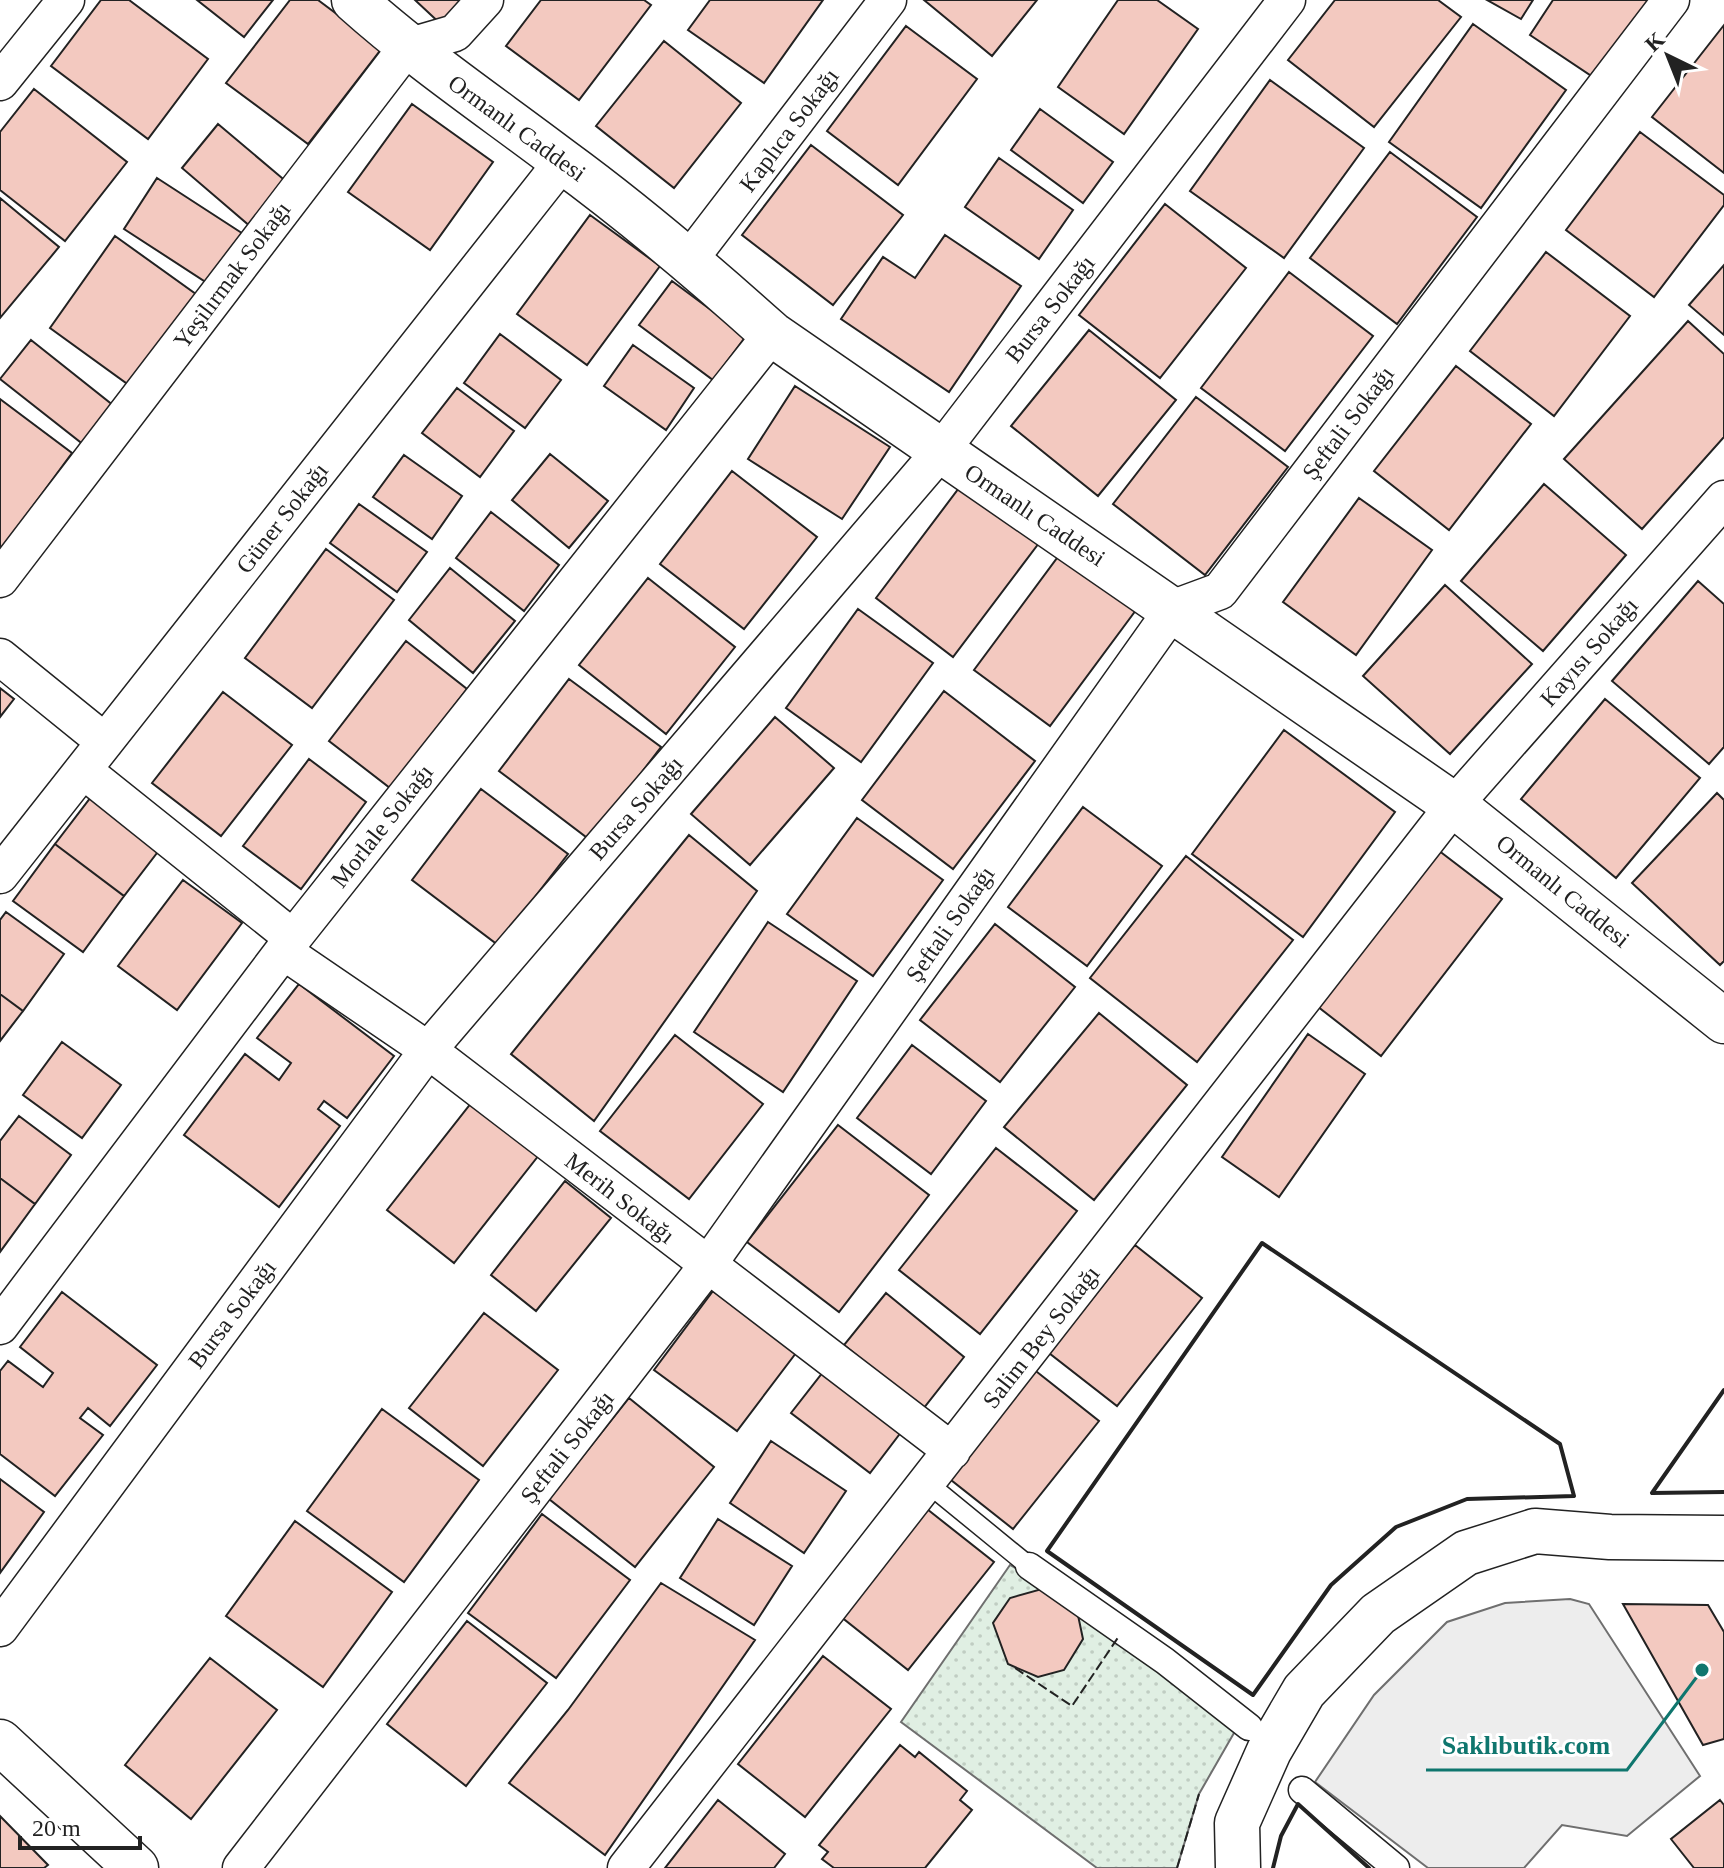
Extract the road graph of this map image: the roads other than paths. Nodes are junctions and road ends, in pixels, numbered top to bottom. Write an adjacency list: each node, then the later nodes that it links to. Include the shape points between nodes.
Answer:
1 (66, 0): 8 (street)
2 (354, 0): 7 (main road, Ormanlı Caddesi)
3 (485, 0): 7 (street, via 455,33)
4 (888, 0): 10 (street, Kaplıca Sokağı)
5 (1287, 0): 12 (street, Bursa Sokağı)
6 (1671, 0): 15 (street, Şeftali Sokağı, via 1220,591)
7 (407, 47): 9 (main road, Ormanlı Caddesi); 14 (street, Yeşilırmak Sokağı)
8 (0, 82)
9 (563, 161): 10 (main road, Ormanlı Caddesi); 17 (street, Güner Sokağı)
10 (689, 260): 11 (main road, Ormanlı Caddesi)
11 (772, 334): 12 (main road, Ormanlı Caddesi); 21 (street, Morlale Sokağı)
12 (940, 452): 15 (main road, Ormanlı Caddesi); 23 (street, Bursa Sokağı)
13 (1724, 499): 19 (street, Kayısı Sokağı)
14 (0, 579)
15 (1174, 608): 19 (main road, Ormanlı Caddesi); 24 (street, Şeftali Sokağı)
16 (0, 657): 17 (street)
17 (105, 742): 18 (street, Güner Sokağı)
18 (83, 770): 20 (street, Güner Sokağı); 21 (street, Merih Sokağı)
19 (1454, 805): 22 (main road, Ormanlı Caddesi); 26 (street, Salim Bey Sokağı)
20 (0, 875)
21 (288, 944): 23 (street, Merih Sokağı); 25 (street, Morlale Sokağı)
22 (1724, 1021)
23 (428, 1050): 24 (street, Merih Sokağı); 30 (street, Bursa Sokağı)
24 (707, 1266): 26 (street, Merih Sokağı); 35 (street, Şeftali Sokağı)
25 (0, 1326)
26 (952, 1451): 27 (street, Salim Bey Sokağı)
27 (925, 1481): 29 (lane); 36 (street, Salim Bey Sokağı)
28 (1724, 1538): 37 (main road, via 1535,1531 1466,1553 1378,1614 1304,1691 1269,1751 1237,1823)
29 (1029, 1566): 31 (street)
30 (0, 1628)
31 (1249, 1727)
32 (0, 1742): 34 (main road)
33 (1302, 1790): 38 (street)
34 (136, 1868)
35 (241, 1868)
36 (626, 1868)
37 (1238, 1868)
38 (1396, 1868)

